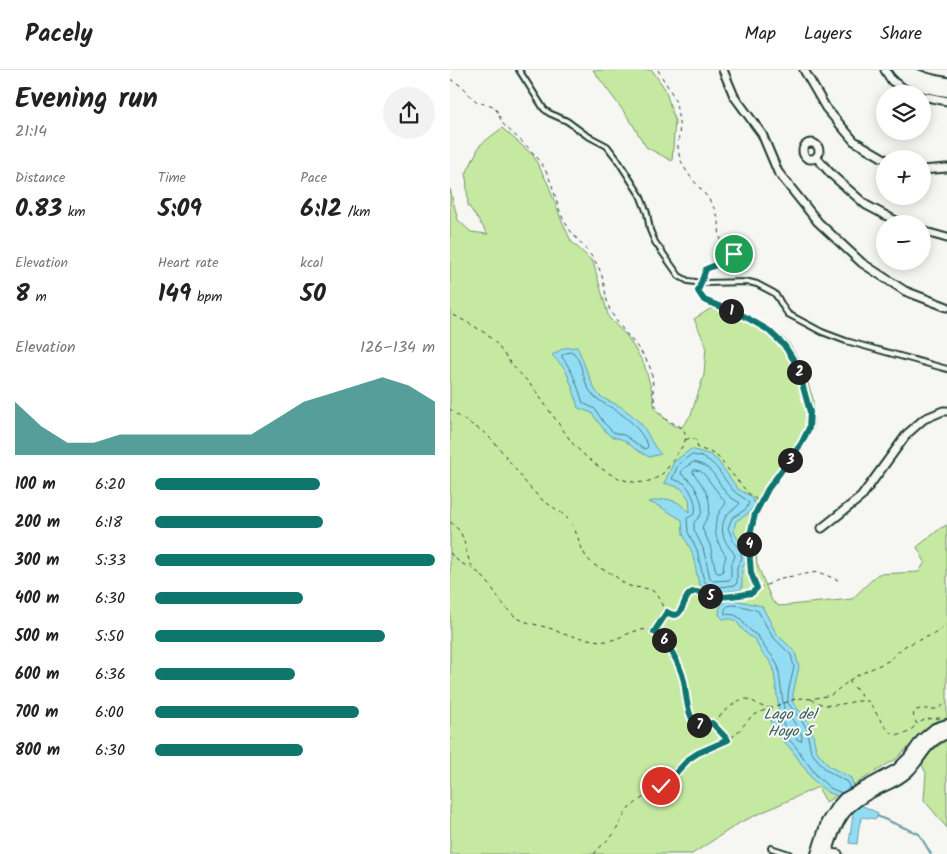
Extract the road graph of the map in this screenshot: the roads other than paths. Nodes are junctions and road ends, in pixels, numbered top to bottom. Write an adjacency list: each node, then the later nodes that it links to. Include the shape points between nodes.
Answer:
1 (519, 70): 20 (lane, via 548,113 566,120 607,146 640,195 655,242 679,276 702,283 757,284 774,293 788,314 822,332)
2 (723, 70): 19 (street, via 734,96 762,134 778,172 818,222 876,273 904,291)
3 (804, 70): 12 (street, via 826,108 854,141)
4 (885, 70): 8 (street)
5 (898, 70): 9 (street, via 917,85)
6 (908, 70): 7 (street, via 921,78)
7 (947, 83)
8 (899, 85)
9 (947, 91)
10 (931, 97): 11 (street)
11 (947, 100)
12 (876, 154)
13 (816, 157): 16 (street, via 866,204)
14 (947, 168): 15 (street)
15 (931, 169)
16 (886, 215)
17 (931, 234): 18 (street)
18 (947, 238)
19 (947, 307)
20 (947, 369)
21 (947, 411): 22 (street, via 924,419 907,434 861,497)
22 (822, 528)
23 (944, 721): 25 (street, via 922,740 897,770)
24 (947, 733): 25 (street, via 923,750 908,771 896,780)
25 (860, 793): 27 (street, via 844,799 837,824)
26 (771, 848): 28 (lane)
27 (822, 853): 29 (street)
28 (789, 854)
29 (838, 854)

